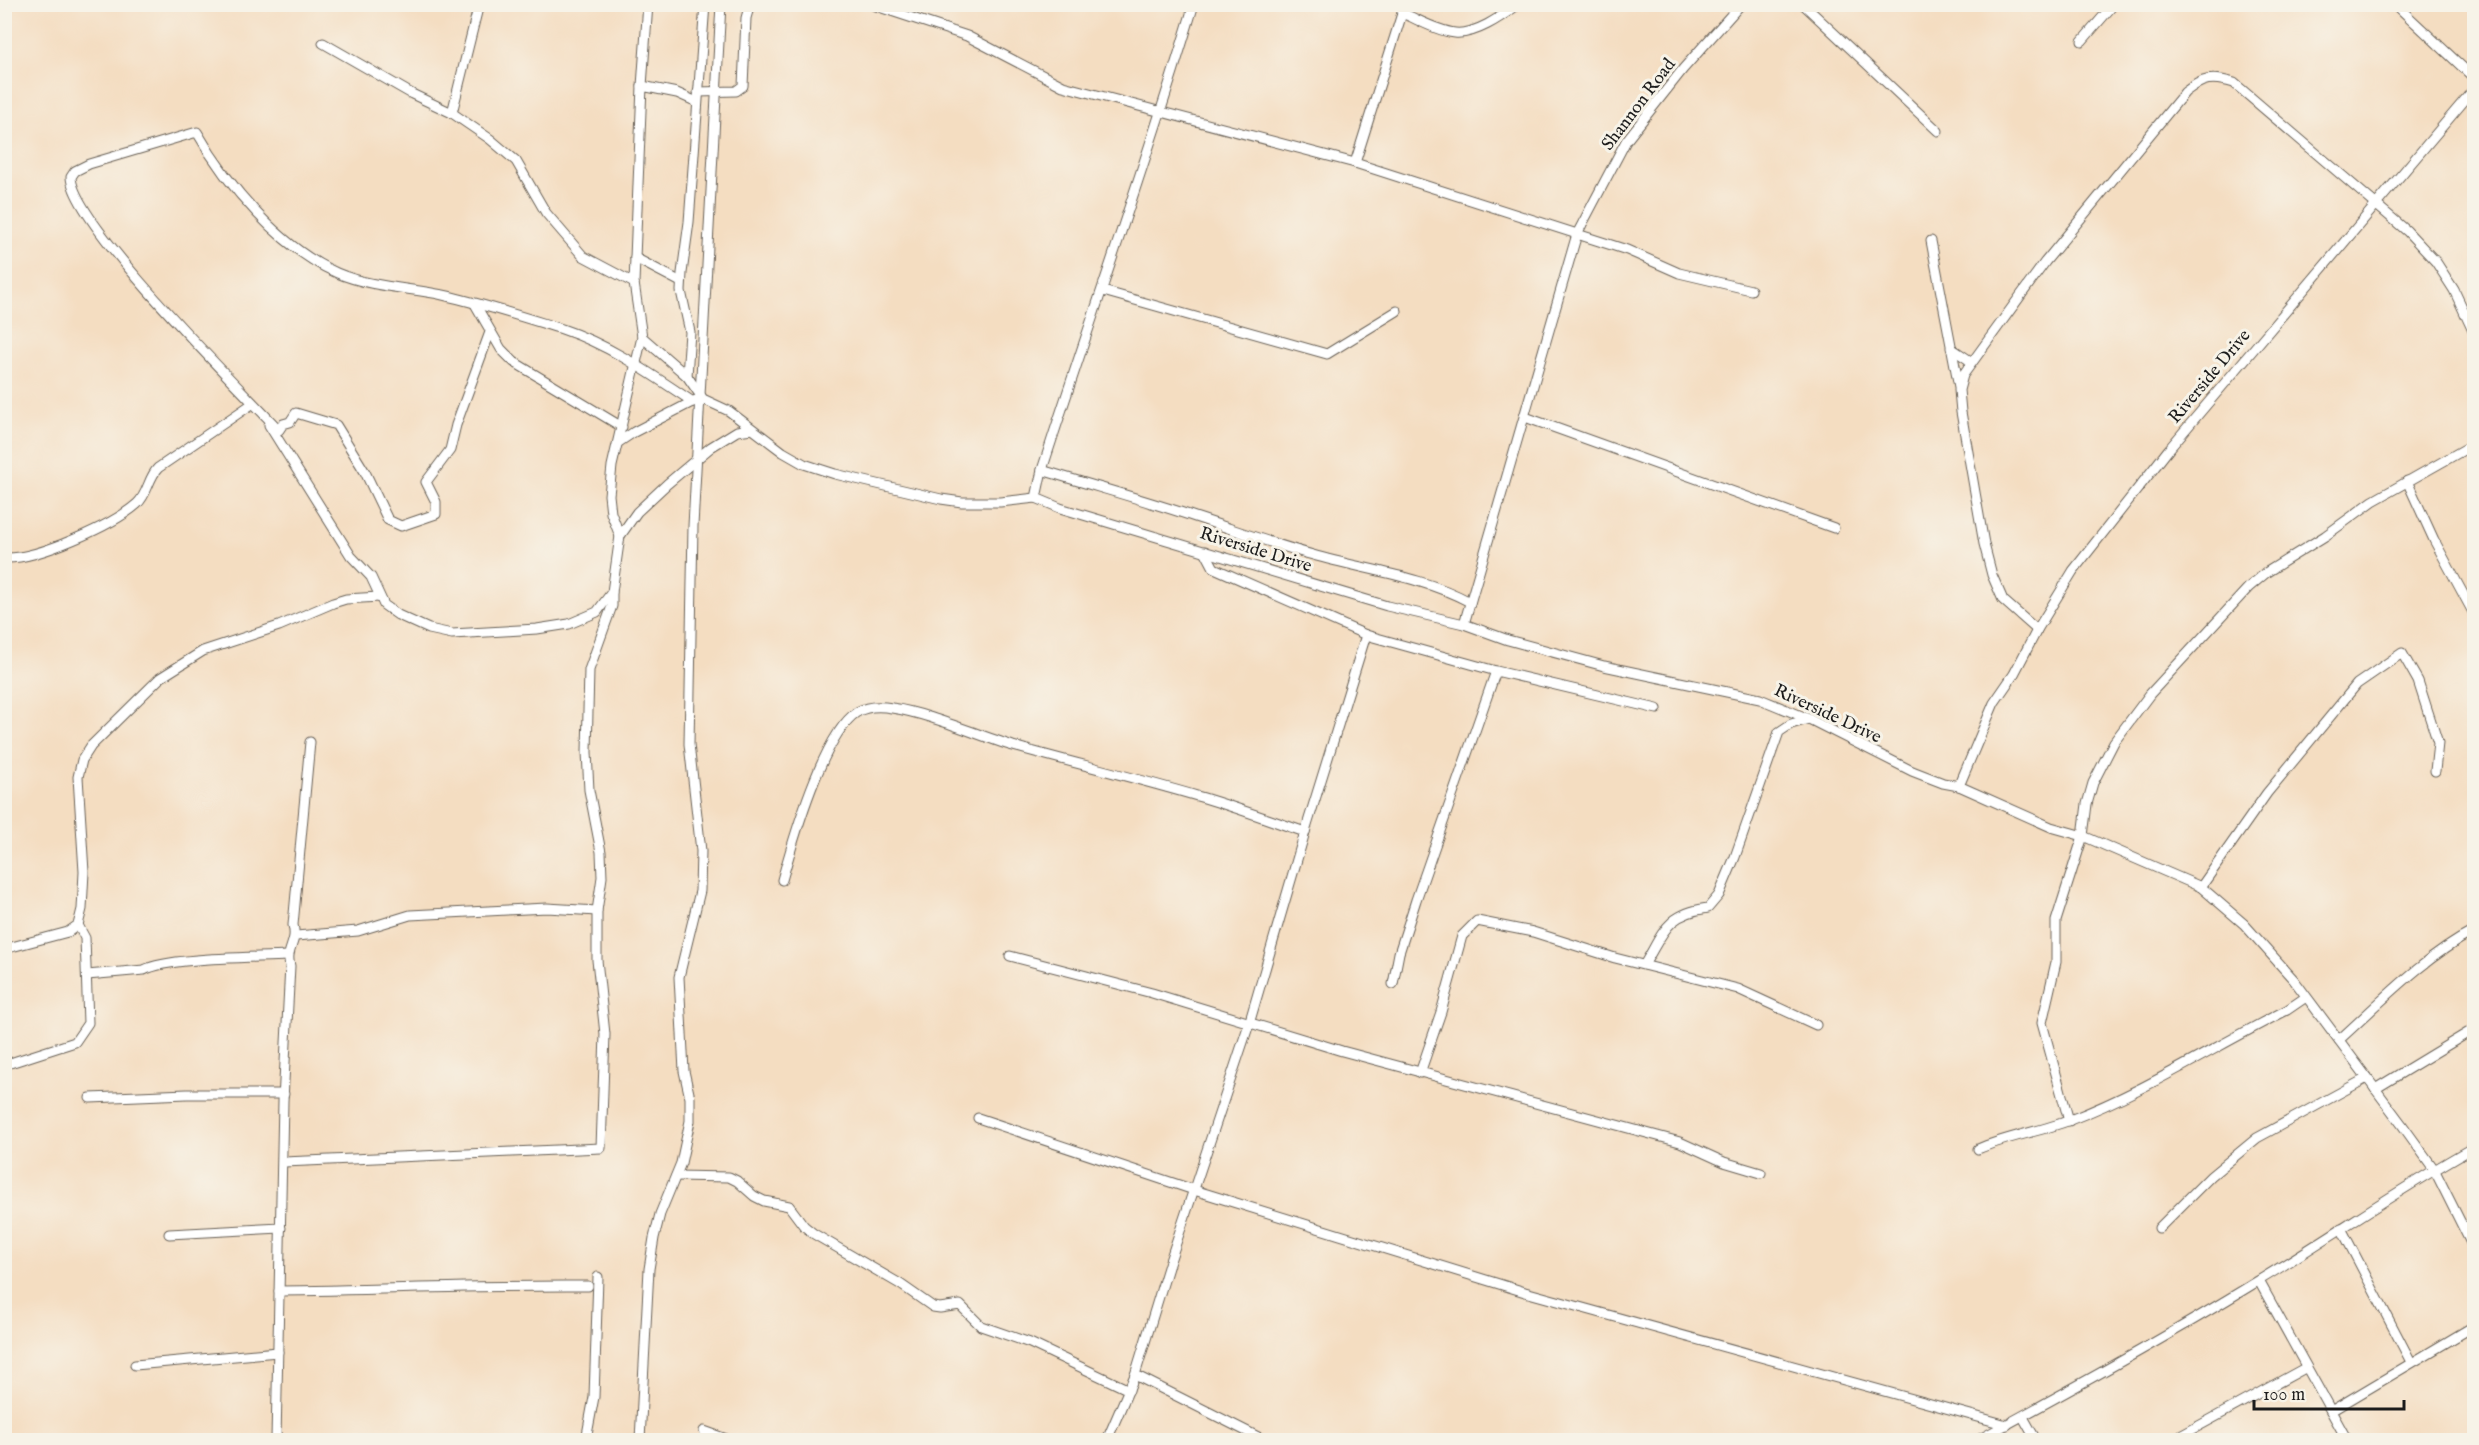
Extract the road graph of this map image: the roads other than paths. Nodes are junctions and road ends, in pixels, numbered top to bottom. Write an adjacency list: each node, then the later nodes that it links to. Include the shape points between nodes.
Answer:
1 (479, 4): 22 (street)
2 (705, 4): 20 (street)
3 (721, 4): 19 (street)
4 (750, 4): 19 (street, via 743,86 736,91)
5 (870, 4): 21 (street, via 967,36 1063,86)
6 (1194, 4): 21 (street)
7 (1518, 4): 13 (street, via 1479,27 1456,33 1435,28)
8 (1741, 4): 26 (street, Shannon Road, via 1626,141)
9 (1803, 4): 23 (street)
10 (2114, 4): 14 (street)
11 (2395, 4): 16 (street)
12 (646, 5): 17 (street)
13 (1403, 9): 24 (street)
14 (2082, 41)
15 (323, 43): 22 (street)
16 (2475, 78)
17 (642, 86): 20 (street); 28 (street)
18 (2475, 89): 25 (street, Riverside Drive)
19 (716, 93): 20 (street); 43 (street)
20 (698, 97): 29 (street)
21 (1162, 111): 24 (street); 32 (street)
22 (452, 113): 30 (street, via 516,161 546,213 583,256)
23 (1938, 131)
24 (1355, 163): 26 (street)
25 (2377, 204): 36 (street, via 2436,262); 39 (street, via 2234,83 2218,78 2196,83 2045,262); 63 (street, Riverside Drive, via 2169,449 2073,571)
26 (1577, 234): 31 (street, via 1628,250 1679,273); 45 (street, Shannon Road)
27 (1931, 241): 38 (street)
28 (635, 258): 29 (street); 30 (street)
29 (681, 282): 41 (street, via 690,332)
30 (634, 283): 37 (street)
31 (1751, 290)
32 (1103, 291): 34 (street, via 1327,354); 51 (street)
33 (476, 304): 35 (street); 40 (street, via 562,330); 44 (street, via 354,278 317,263 269,224 237,191 197,132 110,156 75,171 71,180 75,192 105,238)
34 (1397, 311)
35 (490, 332): 44 (street, via 450,450 426,482 436,502 436,514 401,526 388,520 365,472 336,426 296,413 279,430); 46 (street, via 519,366)
36 (2475, 333)
37 (642, 337): 40 (street); 41 (street)
38 (1951, 348): 39 (street); 42 (street)
39 (1972, 362): 42 (street)
40 (635, 363): 43 (street); 46 (street)
41 (687, 376): 43 (street)
42 (1959, 390): 63 (street, via 1992,575 2003,600)
43 (697, 398): 47 (street, via 729,411); 48 (street); 50 (street)
44 (255, 406): 57 (street, via 158,468 142,498 122,515 33,555); 59 (street, via 351,556 371,577)
45 (1525, 417): 54 (street); 60 (street, Shannon Road)
46 (622, 427): 48 (street)
47 (752, 429): 50 (street, via 728,436); 53 (street, via 804,464 921,496 962,502)
48 (619, 442): 55 (street, via 609,495)
49 (2475, 444): 52 (street)
50 (695, 460): 55 (street, via 637,512); 103 (street, via 689,744 701,851 700,891 679,977 690,1121)
51 (1042, 470): 53 (street); 60 (street, via 1283,547 1425,584)
52 (2407, 482): 61 (street); 72 (street, via 2267,572 2150,694 2101,764 2086,804)
53 (1035, 498): 56 (street, Riverside Drive)
54 (1834, 528)
55 (620, 536): 58 (street)
56 (1205, 551): 62 (street, Riverside Drive, via 1388,606); 64 (street, via 1214,568)
57 (4, 558)
58 (612, 591): 59 (street, via 597,612 587,618 537,629 486,633 429,629 389,610); 75 (street, via 612,606 589,670 589,790 602,877)
59 (379, 597): 76 (street, via 346,599 202,651 160,678 91,746 78,777 84,872)
60 (1470, 602): 62 (street, Shannon Road)
61 (2475, 614)
62 (1464, 624): 67 (street, Riverside Drive, via 1604,666 1760,699)
63 (2037, 630): 70 (street, Riverside Drive, via 1994,703)
64 (1366, 635): 65 (street); 71 (street)
65 (1496, 671): 66 (street); 84 (street, via 1413,910)
66 (1657, 709)
67 (1809, 719): 70 (street, Riverside Drive, via 1912,771); 82 (street, via 1779,732 1719,895 1708,908 1689,911 1671,920)
68 (310, 742): 78 (street, via 293,925)
69 (2435, 771): 74 (street, via 2438,743 2418,681 2402,653 2356,684 2267,793)
70 (1959, 786): 72 (street, Riverside Drive, via 2050,827)
71 (1305, 832): 73 (street, via 1200,797 1012,746 891,707 869,707 856,712 842,726 828,750); 86 (street)
72 (2083, 836): 74 (street, Riverside Drive); 97 (street, via 2056,921 2056,962 2042,1023)
73 (782, 880)
74 (2201, 887): 85 (street, Riverside Drive, via 2244,924)
75 (597, 911): 78 (street, via 548,908 410,915 358,931); 100 (street, via 597,960 606,1034 601,1148)
76 (78, 925): 79 (street, via 68,932); 83 (street, via 86,938)
77 (2475, 931): 89 (street, via 2459,938)
78 (296, 936): 80 (street)
79 (4, 949)
80 (287, 956): 83 (street, via 192,962); 94 (street, via 290,966)
81 (1010, 956): 86 (street, via 1152,993)
82 (1644, 965): 87 (street, via 1738,989); 91 (street, via 1533,932 1477,921 1462,936)
83 (87, 975): 90 (street, via 88,1023 75,1042)
84 (1393, 984)
85 (2306, 997): 89 (street, Riverside Drive); 97 (street, via 2131,1093)
86 (1249, 1024): 91 (street); 104 (street)
87 (1816, 1025)
88 (2475, 1029): 93 (street)
89 (2339, 1040): 92 (street, Riverside Drive)
90 (4, 1065)
91 (1420, 1072): 102 (street, via 1680,1142)
92 (2367, 1078): 93 (street, Riverside Drive); 106 (street, via 2257,1138 2211,1176)
93 (2375, 1089): 101 (street, Riverside Drive)
94 (284, 1094): 95 (street); 100 (street)
95 (90, 1098)
96 (978, 1118): 104 (street)
97 (2069, 1121): 99 (street, via 1996,1140)
98 (2475, 1147): 101 (street)
99 (1978, 1149)
100 (284, 1162): 105 (street)
101 (2434, 1169): 107 (street); 109 (street, Riverside Drive)
102 (1761, 1173)
103 (676, 1176): 120 (street, via 729,1177 764,1201 789,1206 814,1234 933,1307 960,1305 981,1326 1030,1343); 127 (street, via 660,1214 649,1269)
104 (1194, 1190): 119 (street); 123 (street, via 1525,1292)
105 (281, 1228): 108 (street); 113 (street)
106 (2159, 1228)
107 (2341, 1228): 111 (street); 116 (street)
108 (169, 1234)
109 (2475, 1249)
110 (598, 1277): 126 (street, via 594,1397)
111 (2259, 1281): 118 (street); 122 (street)
112 (588, 1286): 113 (street)
113 (279, 1291): 115 (street)
114 (2475, 1326): 116 (street)
115 (278, 1352): 117 (street); 125 (street)
116 (2411, 1362): 121 (street)
117 (135, 1365)
118 (2305, 1368): 121 (street); 133 (street)
119 (1135, 1375): 120 (street); 130 (street)
120 (1129, 1390): 129 (street)
121 (2331, 1411): 134 (street)
122 (2023, 1417): 123 (street); 132 (street)
123 (2007, 1425): 131 (street)
124 (704, 1431): 128 (street)
125 (276, 1440)
126 (586, 1440)
127 (640, 1440)
128 (729, 1440)
129 (1107, 1440)
130 (1264, 1440)
131 (1978, 1440)
132 (2036, 1440)
133 (2173, 1440)
134 (2347, 1440)

